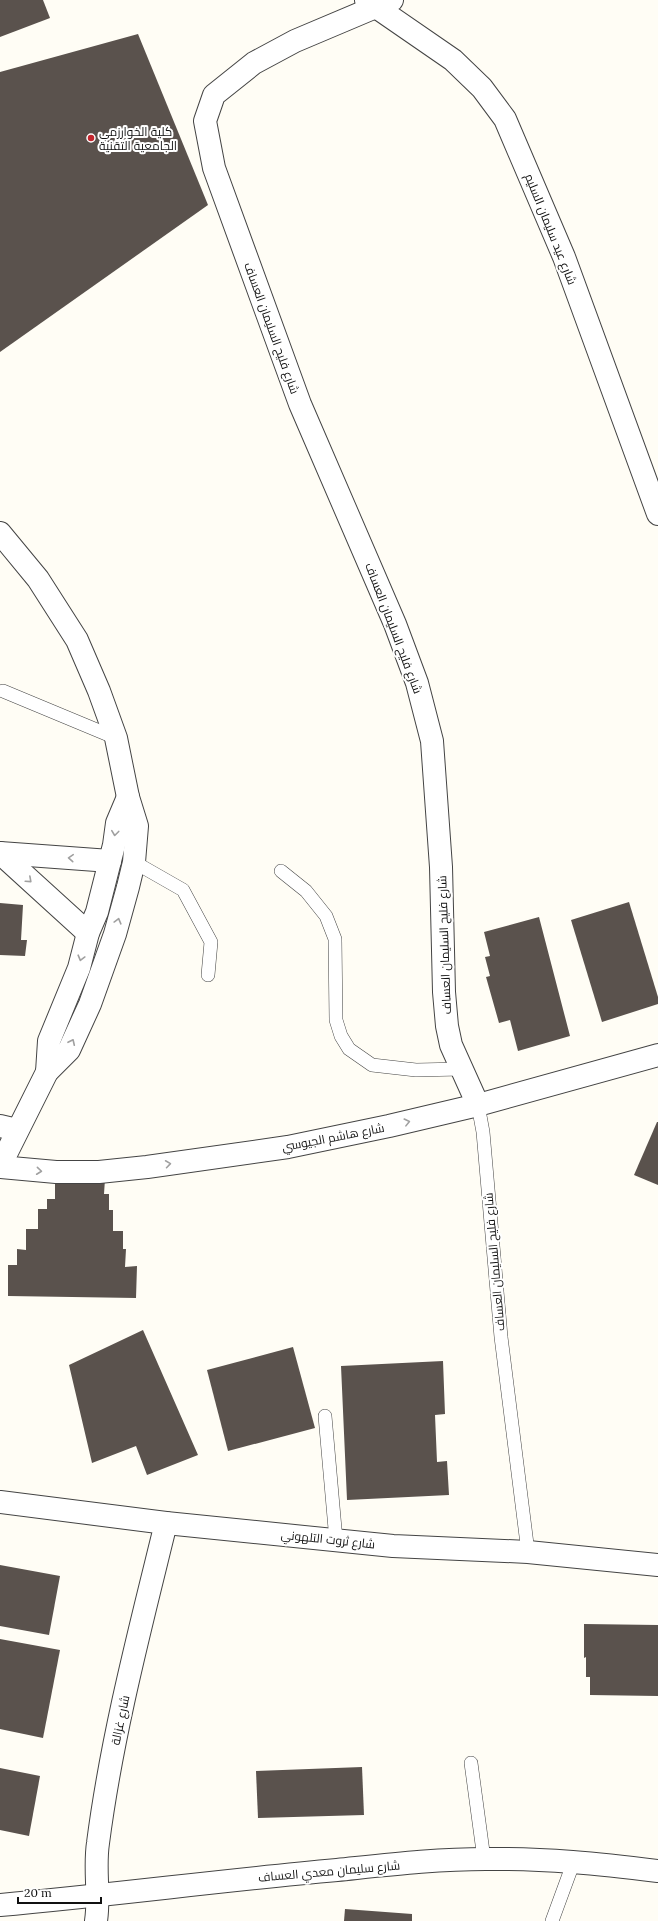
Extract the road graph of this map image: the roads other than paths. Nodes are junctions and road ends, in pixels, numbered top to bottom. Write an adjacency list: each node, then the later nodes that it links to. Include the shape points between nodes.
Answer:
1 (377, 2): 2 (street, شارع عيد سليمان السليم, via 453,60 482,88 505,119 564,257); 14 (street, شارع فليح السليمان العساف, via 254,63 214,95 205,121 214,168 300,404 395,624 417,683 432,741 441,867 447,1026 451,1046)
2 (658, 514)
3 (0, 533): 5 (street, via 38,579 77,640 100,690)
4 (3, 691): 5 (lane)
5 (116, 738): 6 (street)
6 (128, 797): 8 (street, one-way to 8, via 117,823); 9 (street, via 137,826)
7 (0, 853): 8 (street, one-way to 7); 11 (street, one-way to 11)
8 (110, 861): 11 (street, via 97,912)
9 (134, 862): 12 (lane, via 183,890 211,942); 15 (street, one-way to 9, via 69,1050 90,1004 115,934)
10 (282, 871): 14 (lane, via 306,891 326,916 335,939 336,1020 341,1036 350,1048 372,1065 416,1070)
11 (88, 933): 15 (street, one-way to 15, via 79,968 49,1041)
12 (208, 975)
13 (658, 1055): 16 (street, شارع هاشم الجيوسي)
14 (461, 1069): 16 (street, شارع فليح السليمان العساف)
15 (47, 1072): 17 (street)
16 (478, 1105): 18 (street, شارع هاشم الجيوسي, one-way to 16, via 56,1172 99,1172 147,1167 288,1147); 23 (lane, شارع فليح السليمان العساف, via 501,1337)
17 (8, 1128): 18 (street)
18 (0, 1166)
19 (325, 1416): 22 (lane)
20 (0, 1502): 21 (street, شارع ثروت التلهوني)
21 (166, 1523): 22 (street, شارع ثروت التلهوني); 29 (street, شارع غزالة, via 111,1761 95,1871)
22 (336, 1540): 23 (street, شارع ثروت التلهوني, via 393,1546)
23 (528, 1552): 24 (street, شارع ثروت التلهوني)
24 (658, 1565)
25 (471, 1764): 26 (lane)
26 (484, 1859): 27 (street, شارع سليمان معدي العساف); 29 (street, شارع سليمان معدي العساف, via 269,1876)
27 (574, 1861): 28 (street, شارع سليمان معدي العساف); 32 (lane)
28 (658, 1871)
29 (97, 1896): 30 (street, شارع سليمان معدي العساف); 31 (street, شارع غزالة)
30 (0, 1905)
31 (96, 1921)
32 (552, 1921)

